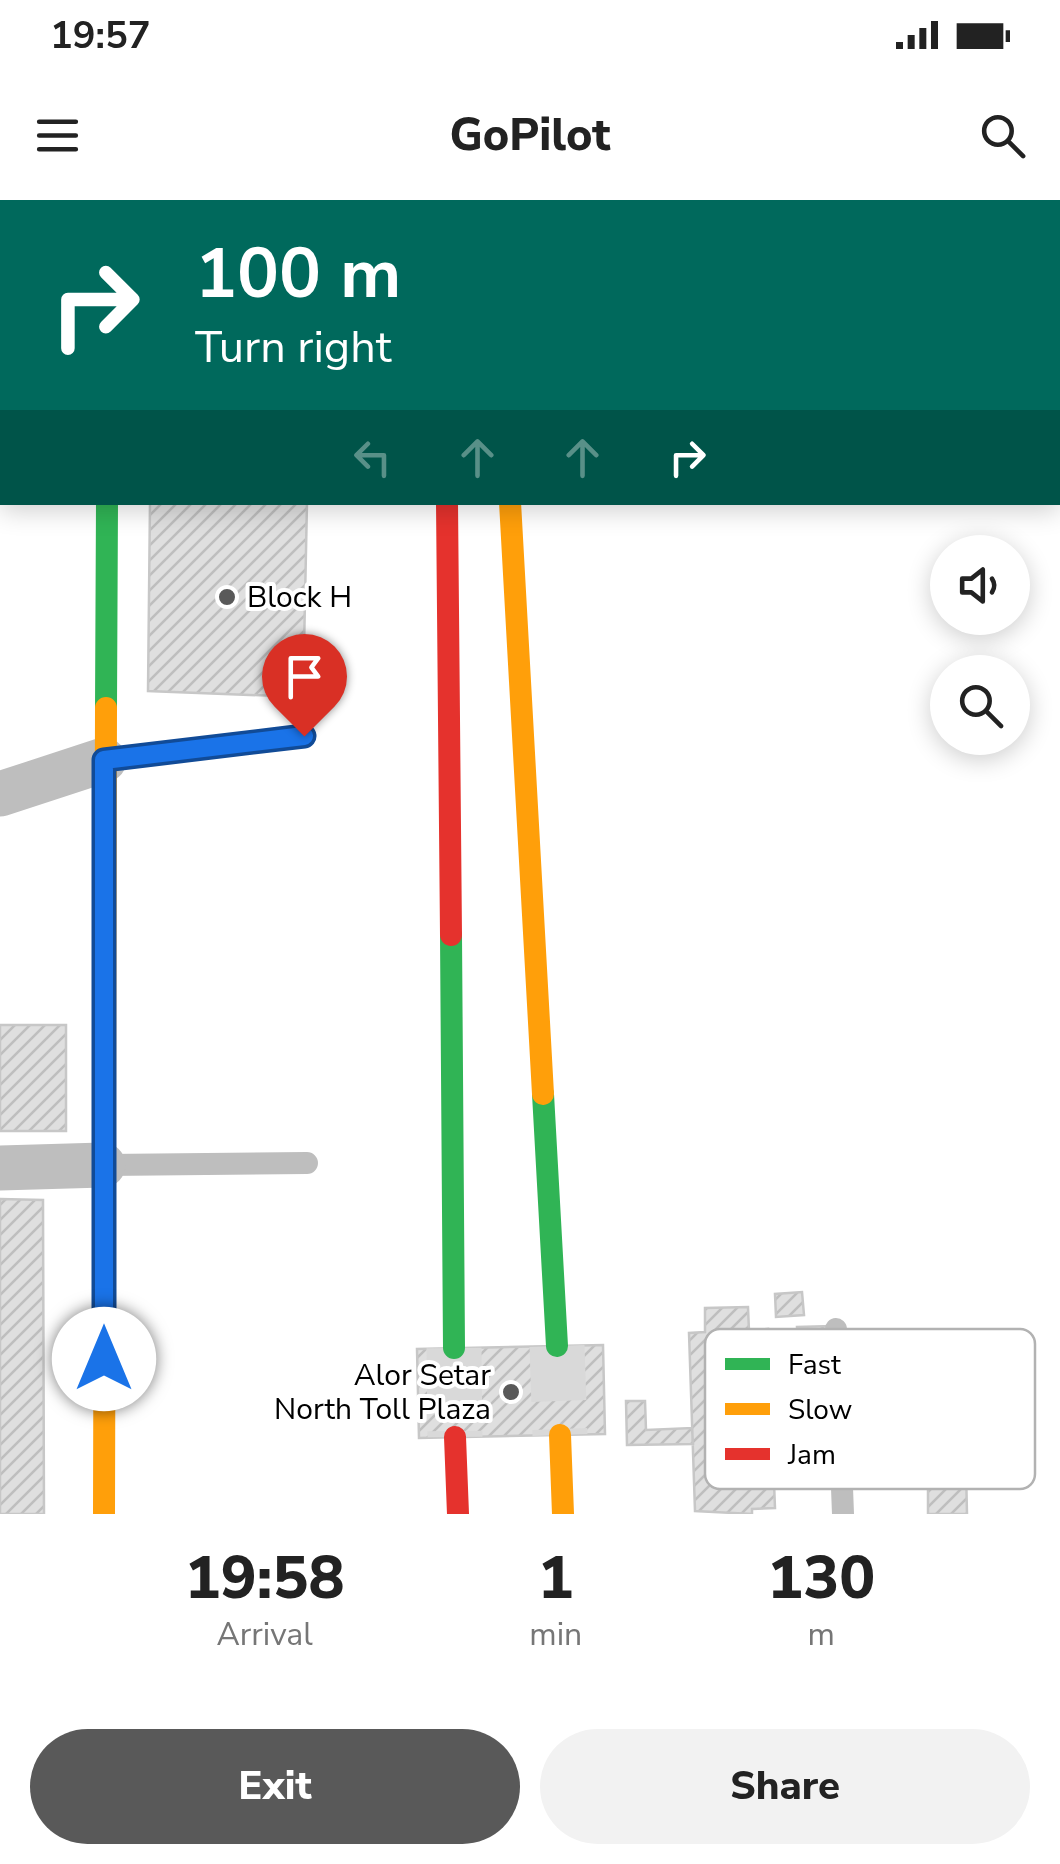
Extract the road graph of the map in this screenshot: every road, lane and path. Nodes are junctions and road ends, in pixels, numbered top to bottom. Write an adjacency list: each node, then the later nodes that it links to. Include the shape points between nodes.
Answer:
1 (108, 505): 5 (main road)
2 (447, 505): 11 (main road)
3 (510, 505): 10 (main road)
4 (304, 736): 5 (lane)
5 (104, 760): 6 (street); 8 (main road)
6 (0, 794)
7 (307, 1163): 8 (lane)
8 (103, 1165): 9 (street); 15 (main road)
9 (0, 1168)
10 (557, 1346)
11 (454, 1348)
12 (560, 1435): 17 (main road)
13 (455, 1437): 16 (main road)
14 (842, 1489): 18 (lane)
15 (104, 1514)
16 (458, 1514)
17 (563, 1514)
18 (843, 1514)

